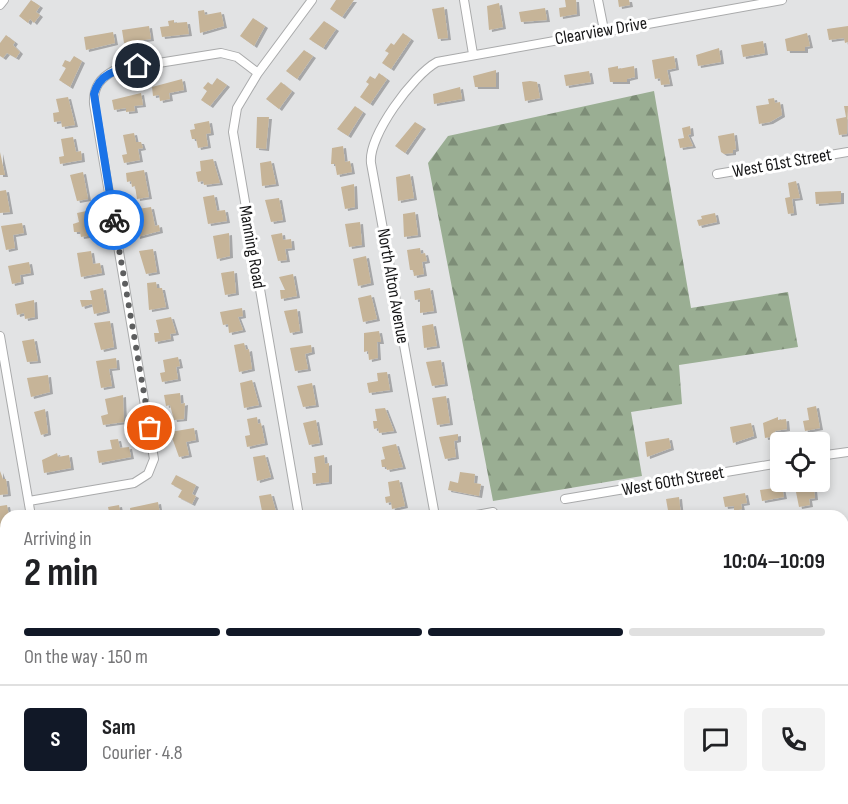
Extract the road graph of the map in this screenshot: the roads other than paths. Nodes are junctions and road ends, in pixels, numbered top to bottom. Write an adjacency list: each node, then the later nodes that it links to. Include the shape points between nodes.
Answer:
1 (4, 0): 7 (street)
2 (312, 0): 11 (street, Manning Road)
3 (464, 0): 9 (street)
4 (598, 0): 8 (street)
5 (782, 0): 6 (street, Clearview Drive)
6 (751, 3): 8 (street, Clearview Drive)
7 (0, 5)
8 (604, 30): 9 (street, Clearview Drive)
9 (472, 54): 10 (street, Clearview Drive, via 437,62)
10 (424, 70): 22 (street, North Alton Avenue, via 378,134 371,157)
11 (258, 73): 19 (street, via 233,55 213,53 115,70 96,87 94,104 154,451 152,469 134,483); 21 (street, Manning Road, via 237,108 233,132)
12 (848, 152): 13 (street, West 61st Street)
13 (717, 174)
14 (0, 336): 19 (street)
15 (848, 452): 16 (street)
16 (830, 454)
17 (770, 465): 18 (street, West 60th Street)
18 (565, 499)
19 (29, 501): 20 (street)
20 (30, 510)
21 (298, 510)
22 (434, 510)

